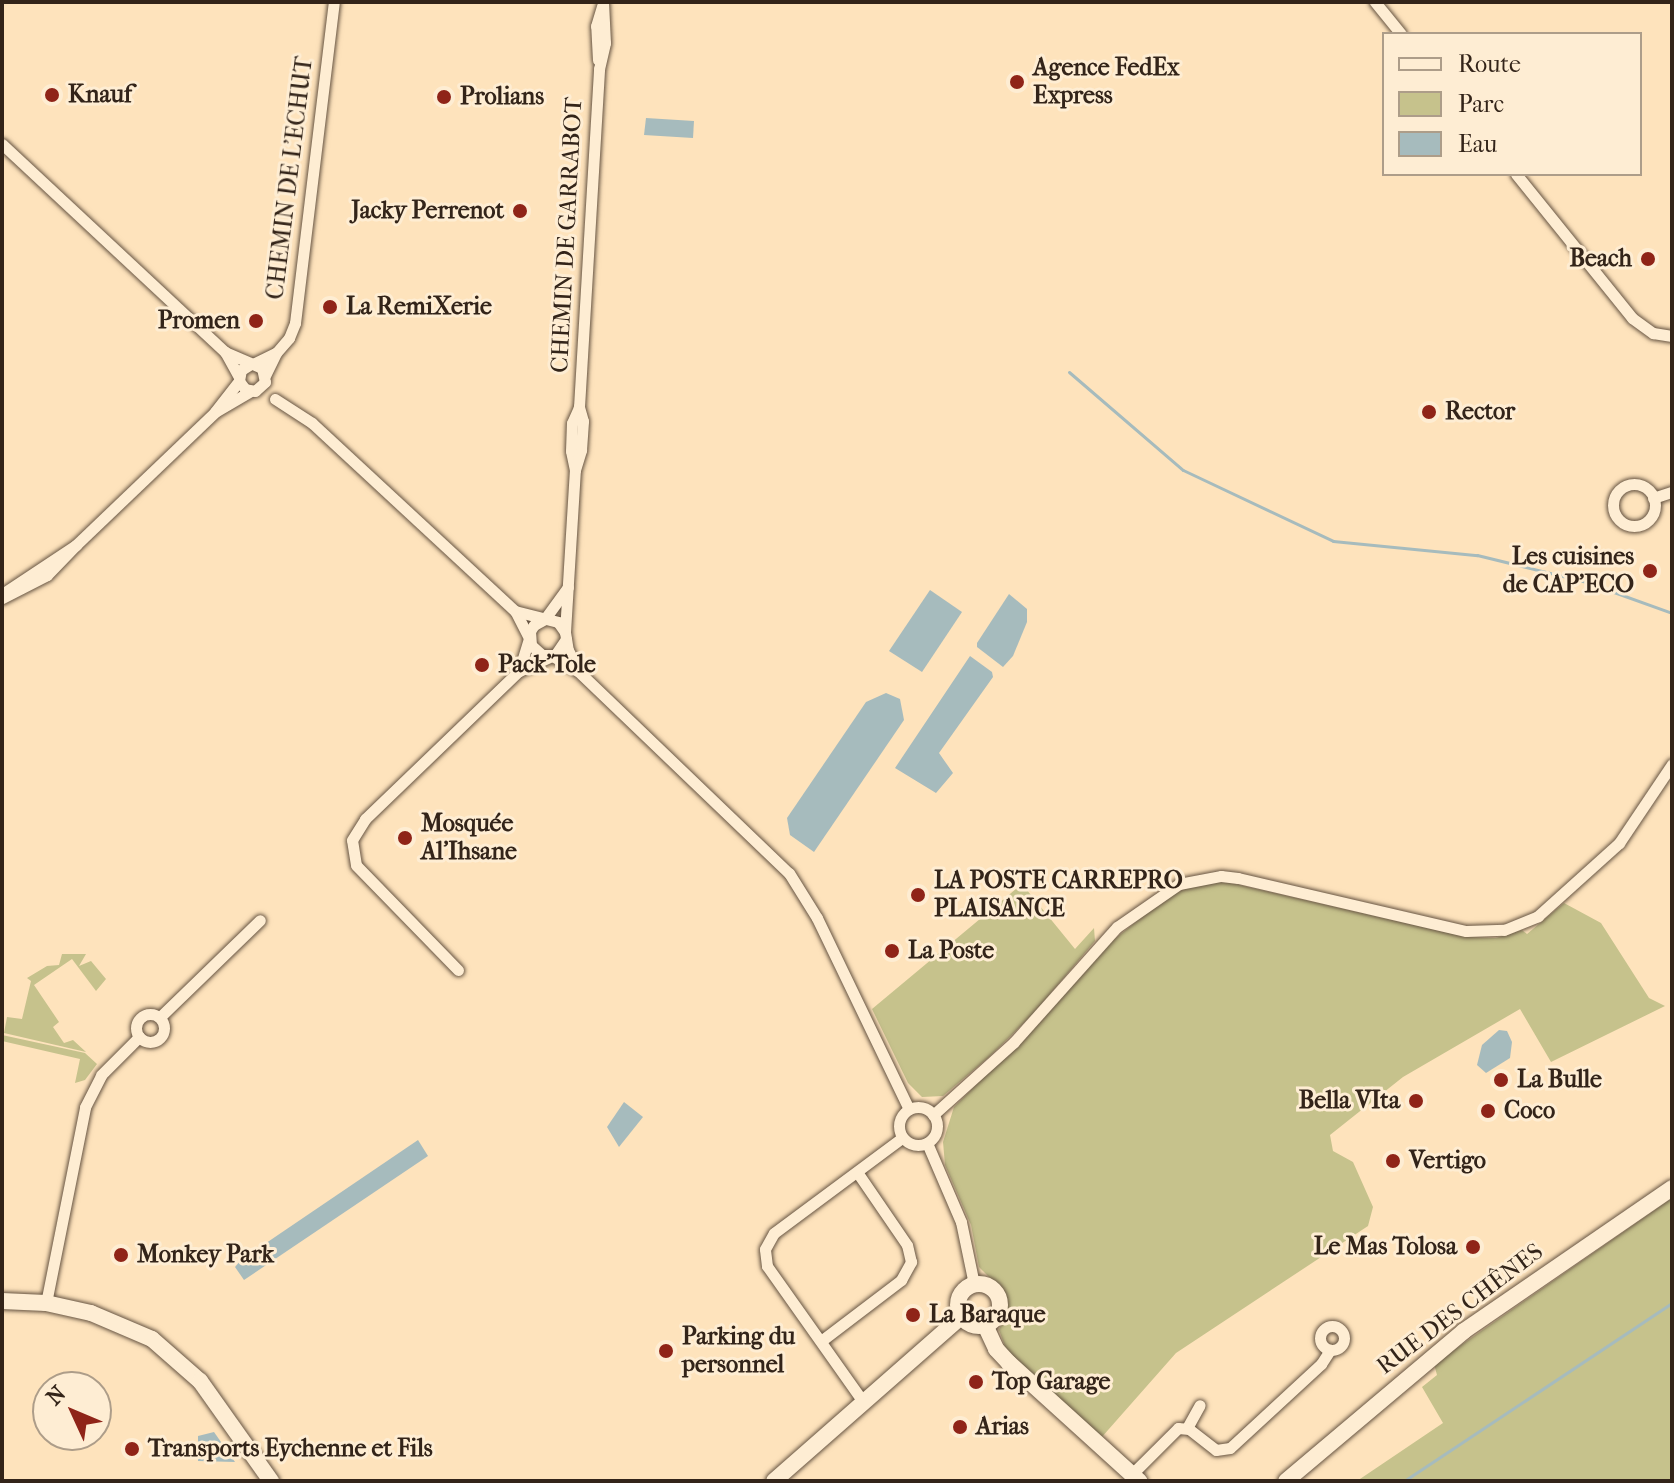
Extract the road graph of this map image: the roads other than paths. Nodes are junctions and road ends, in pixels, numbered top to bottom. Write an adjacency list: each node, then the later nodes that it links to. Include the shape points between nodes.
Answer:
1 (334, 2): 9 (street, CHEMIN DE L'ECHUT, via 295,323)
2 (1379, 7): 3 (street)
3 (1399, 32)
4 (599, 66): 18 (street, CHEMIN DE GARRABOT, via 579,407 583,425)
5 (2, 144): 8 (street)
6 (1518, 176): 7 (street, via 1632,318 1653,333)
7 (1672, 336)
8 (225, 352): 10 (street); 12 (street)
9 (276, 353): 10 (street); 11 (street, CHEMIN DE L'ECHUT)
10 (251, 364): 11 (street, via 262,368); 12 (street)
11 (265, 378): 13 (street, CHEMIN DE L'ECHUT); 14 (street)
12 (239, 379): 13 (street); 15 (street)
13 (253, 391): 14 (street); 15 (street)
14 (275, 399): 20 (street, via 312,423)
15 (215, 412): 19 (street, via 47,575)
16 (1672, 492): 17 (street)
17 (1653, 498)
18 (568, 587): 21 (street); 22 (street, CHEMIN DE GARRABOT)
19 (2, 596)
20 (515, 611): 21 (street); 23 (street)
21 (545, 619): 22 (street, via 558,622); 23 (street, via 534,625)
22 (566, 636): 24 (street); 26 (street)
23 (529, 638): 24 (street, via 535,651); 25 (street)
24 (551, 655): 25 (street); 26 (street)
25 (519, 671): 29 (street, via 365,819 352,840 356,865)
26 (578, 671): 32 (street, via 796,880)
27 (1672, 764): 33 (street, via 1619,843 1538,916 1504,930 1455,929 1230,877 1179,884 1117,927 1014,1042)
28 (260, 920): 30 (street)
29 (458, 970)
30 (160, 1017): 31 (street, via 140,1017 135,1025); 31 (street, via 160,1038 147,1042)
31 (139, 1037): 40 (street, via 101,1075 85,1107)
32 (909, 1109): 33 (street, via 925,1108); 34 (street, via 899,1122)
33 (933, 1115): 35 (street, via 937,1127)
34 (902, 1138): 35 (street, via 911,1144); 36 (street)
35 (927, 1143): 38 (street, via 961,1222)
36 (857, 1172): 43 (street, via 907,1245 910,1267 901,1280); 43 (street, via 774,1233 765,1249 767,1266)
37 (1672, 1188): 51 (street, RUE DES CHÊNES, via 1464,1331)
38 (974, 1284): 41 (street, via 959,1297); 42 (street, via 992,1288 1000,1304)
39 (2, 1301): 40 (street)
40 (46, 1303): 49 (street, via 114,1321 173,1354 213,1396)
41 (961, 1317): 42 (street); 45 (street)
42 (985, 1325): 48 (street, via 1009,1363)
43 (821, 1341): 45 (street)
44 (1330, 1350): 47 (street, via 1230,1448 1216,1450)
45 (864, 1403): 50 (street)
46 (1200, 1405): 47 (street)
47 (1187, 1428): 48 (street, via 1171,1432)
48 (1136, 1478)
49 (271, 1481)
50 (774, 1481)
51 (1286, 1481)

